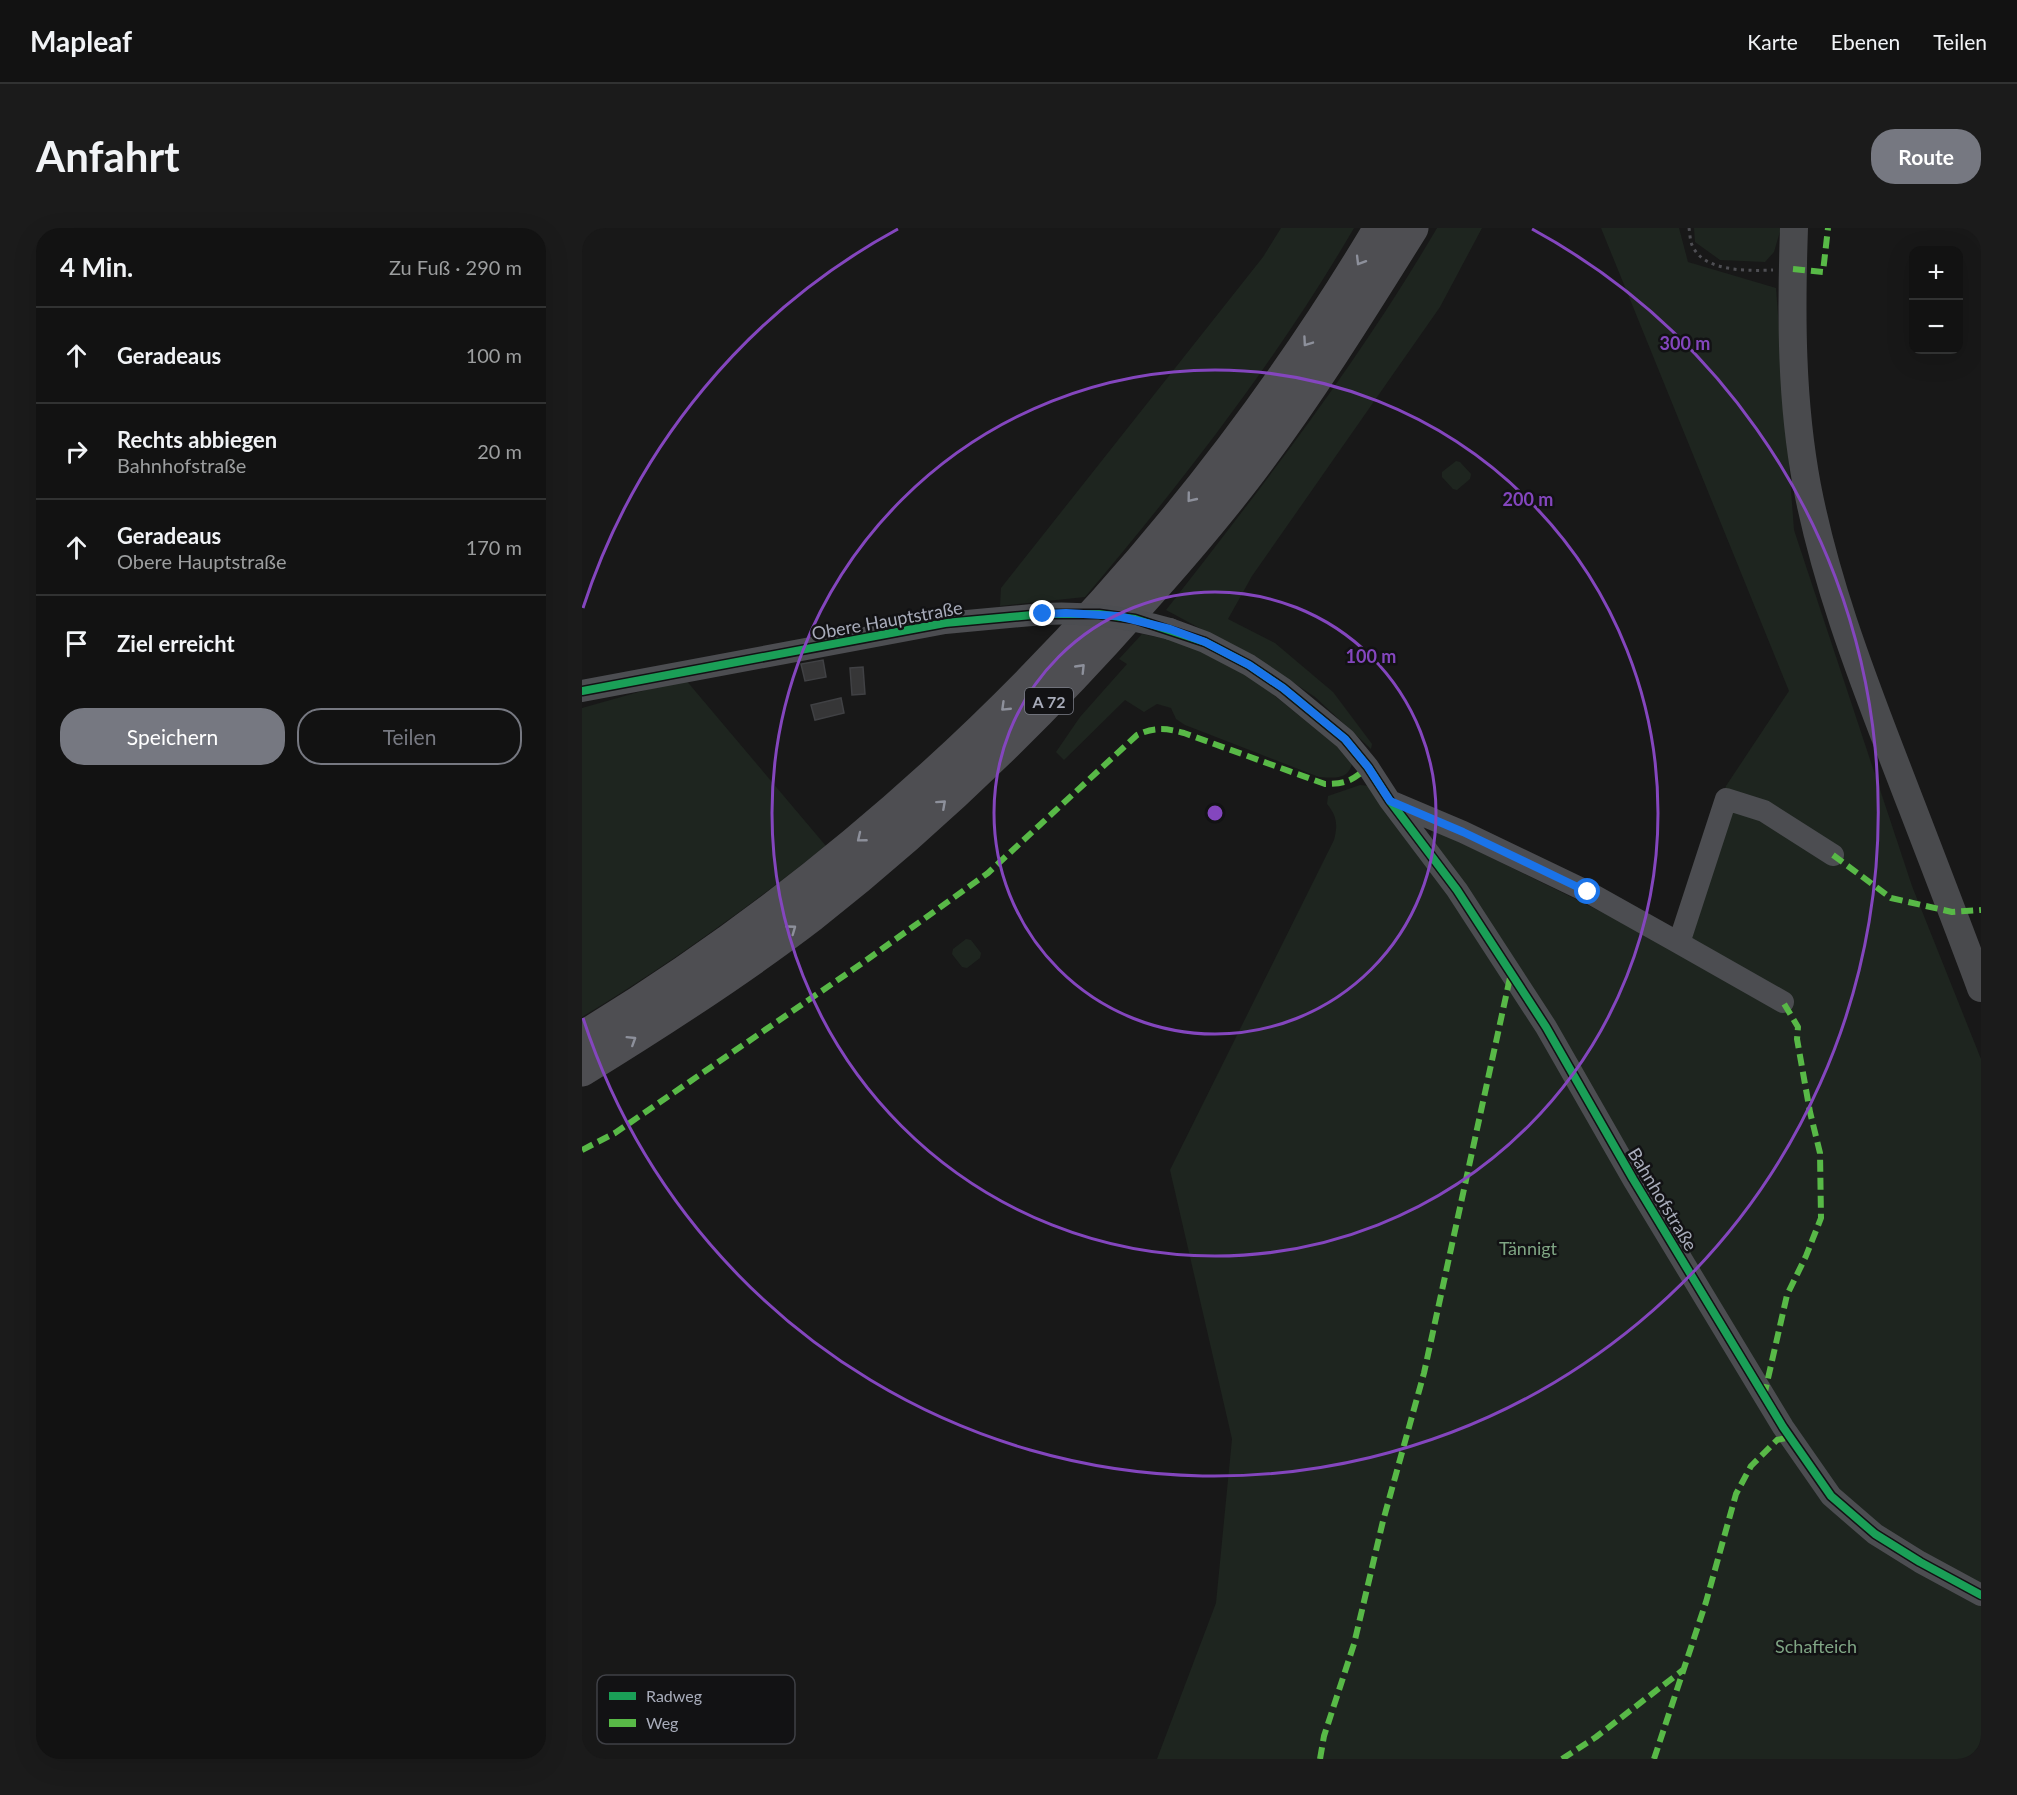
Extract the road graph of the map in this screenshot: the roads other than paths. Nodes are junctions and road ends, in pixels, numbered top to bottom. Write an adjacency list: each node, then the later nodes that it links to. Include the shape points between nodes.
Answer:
1 (1380, 228): 11 (highway, A 72, one-way to 11, via 1340,294 1221,461 1146,554 1014,698 878,824 795,891 685,972)
2 (1412, 228): 12 (highway, A 72, one-way to 2, via 810,916 975,774 1036,714 1093,656 1245,478)
3 (1794, 228): 9 (main road, via 1792,336 1797,418 1818,538 1862,677)
4 (582, 691): 5 (street, Obere Hauptstraße, bridge, via 945,623 1043,614 1108,615 1170,629 1249,665 1345,739)
5 (1368, 767): 6 (street, Bahnhofstraße)
6 (1390, 801): 8 (street, via 1588,892); 13 (street, Bahnhofstraße, via 1457,890 1546,1027 1764,1396 1832,1497 1875,1534)
7 (1833, 855): 8 (street, via 1764,811 1726,799)
8 (1679, 944): 10 (street)
9 (1981, 988)
10 (1783, 1002)
11 (582, 1038)
12 (582, 1070)
13 (1981, 1595)

